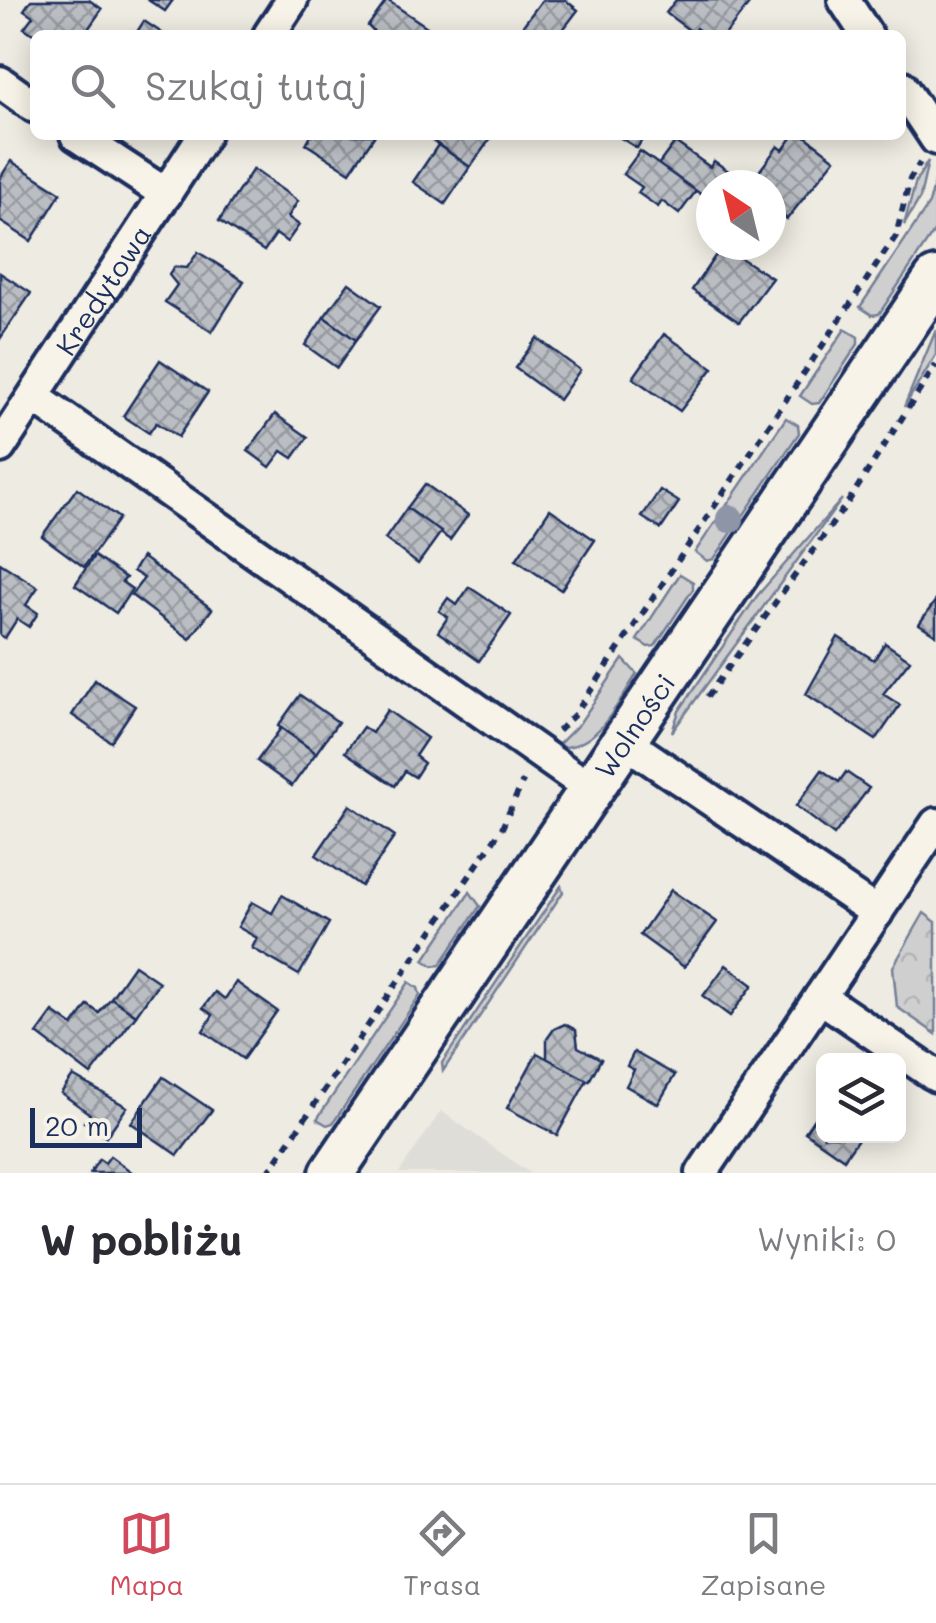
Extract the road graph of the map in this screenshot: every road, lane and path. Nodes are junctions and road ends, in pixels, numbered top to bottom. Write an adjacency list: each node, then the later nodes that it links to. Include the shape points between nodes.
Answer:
1 (292, 0): 3 (street)
2 (844, 0): 4 (street)
3 (272, 30)
4 (864, 30)
5 (0, 82): 7 (street)
6 (906, 96): 10 (street)
7 (30, 103)
8 (84, 140): 11 (street)
9 (201, 140): 11 (street, Kredytowa)
10 (932, 149): 18 (path, via 910,179 896,236 574,714)
11 (166, 194): 14 (street, Kredytowa)
12 (936, 279): 17 (main road, Wolności)
13 (936, 364): 16 (path, via 848,502)
14 (34, 397): 15 (street, Kredytowa); 18 (street)
15 (0, 447)
16 (705, 699)
17 (624, 742): 19 (main road, Wolności); 21 (street)
18 (537, 753): 19 (street); 24 (path, via 502,828)
19 (591, 789): 25 (main road, Wolności)
20 (936, 824): 21 (street)
21 (877, 913): 22 (street)
22 (820, 997): 23 (street); 26 (street)
23 (936, 1076)
24 (268, 1173)
25 (332, 1173)
26 (702, 1173)

